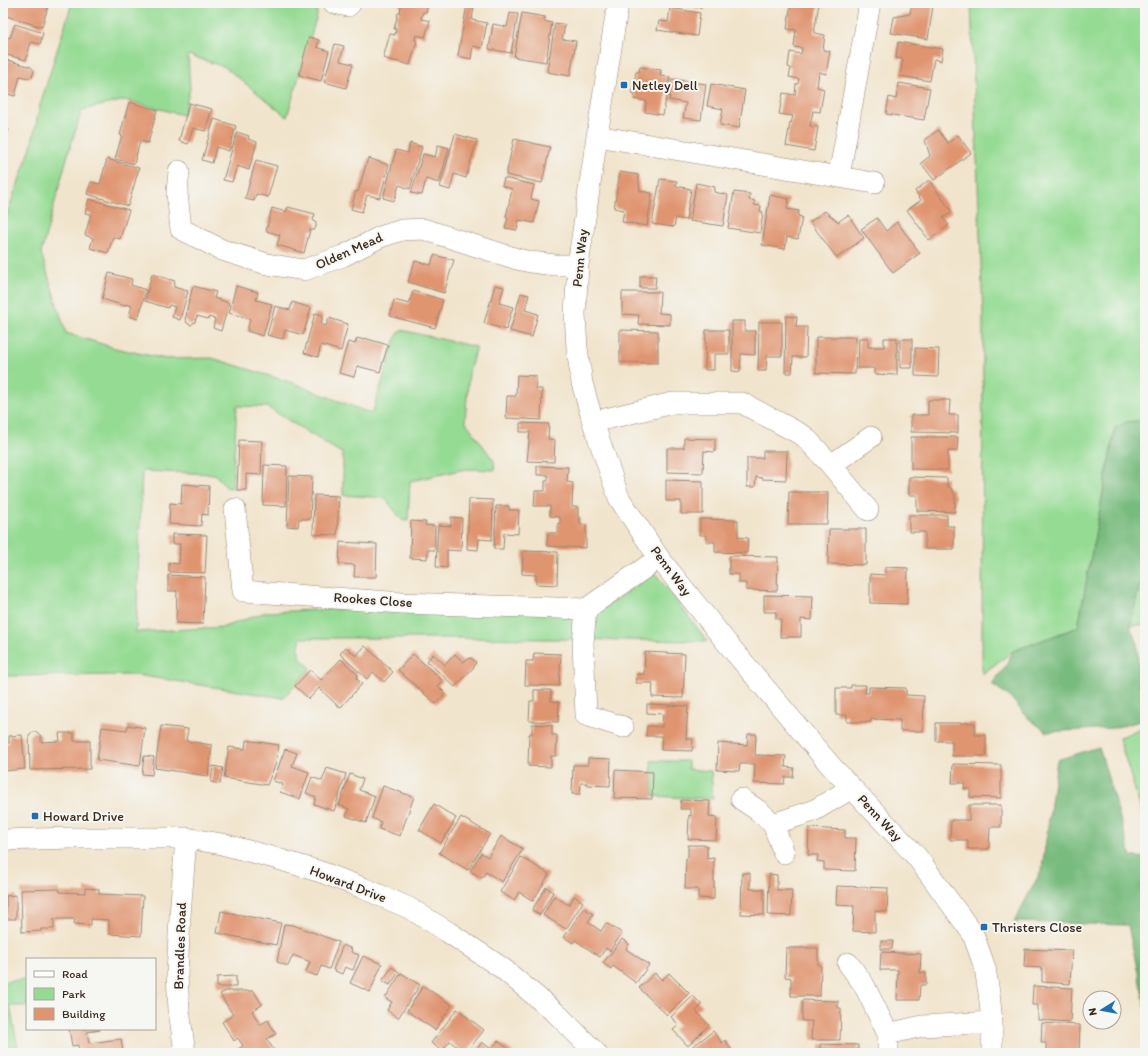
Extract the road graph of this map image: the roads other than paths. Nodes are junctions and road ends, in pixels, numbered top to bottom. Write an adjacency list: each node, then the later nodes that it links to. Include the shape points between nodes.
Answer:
1 (334, 3): 2 (street, via 348,6)
2 (351, 3)
3 (618, 3): 5 (street, Penn Way)
4 (870, 3): 7 (street)
5 (596, 136): 7 (street); 9 (street, Penn Way)
6 (180, 171): 9 (street, Olden Mead, via 177,193 181,229 222,250 267,264 304,270 343,256 380,237 402,230 423,229 517,258 555,265)
7 (839, 176): 8 (street)
8 (874, 182)
9 (578, 265): 10 (street, Penn Way, via 575,314 577,348 582,383)
10 (593, 422): 12 (street, via 673,402 742,403 804,436); 15 (street, Penn Way, via 619,498)
11 (871, 437): 12 (street)
12 (831, 465): 14 (street)
13 (235, 509): 16 (street, Rookes Close, via 243,591 402,603)
14 (868, 510)
15 (659, 558): 16 (street); 18 (street, Penn Way, via 732,649)
16 (586, 609): 17 (street, via 582,643 586,715)
17 (623, 727)
18 (852, 788): 20 (street, via 813,811); 25 (street, Penn Way, via 917,857 973,934 986,968)
19 (741, 799): 20 (street)
20 (773, 824): 23 (street)
21 (186, 838): 22 (street, Howard Drive); 27 (street, Brandles Road, via 177,975); 28 (street, Howard Drive, via 222,844 321,872 409,908 502,968 557,1014)
22 (3, 840)
23 (784, 853)
24 (848, 963): 26 (street, via 864,985)
25 (992, 1022): 26 (street, via 922,1026); 29 (street, Penn Way)
26 (888, 1043)
27 (185, 1053)
28 (596, 1053)
29 (992, 1053)

